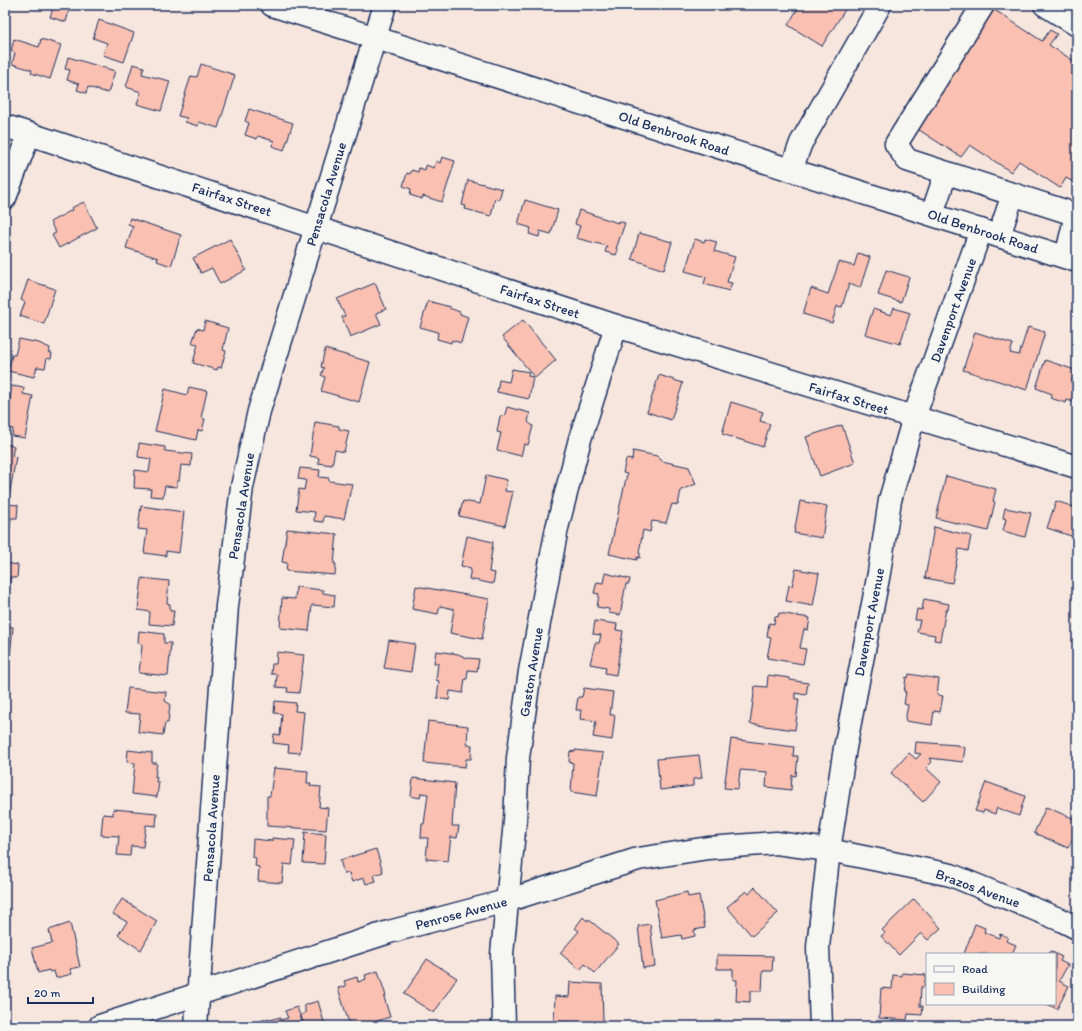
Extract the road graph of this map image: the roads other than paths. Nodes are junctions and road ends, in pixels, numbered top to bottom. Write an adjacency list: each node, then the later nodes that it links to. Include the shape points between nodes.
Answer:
1 (272, 5): 7 (street, Old Benbrook Road)
2 (385, 5): 7 (street, Pensacola Avenue)
3 (880, 5): 10 (street, via 801,143)
4 (982, 5): 11 (street, via 896,144 907,160)
5 (1045, 5): 6 (street)
6 (1077, 25)
7 (375, 37): 10 (street, Old Benbrook Road); 16 (street, Pensacola Avenue)
8 (5, 126): 9 (street, Fairfax Street)
9 (29, 134): 13 (street); 16 (street, Fairfax Street)
10 (791, 170): 14 (street, Old Benbrook Road)
11 (946, 173): 12 (street); 14 (street)
12 (1013, 194): 15 (street); 17 (street, Davenport Avenue)
13 (5, 198)
14 (932, 214): 17 (street, Old Benbrook Road)
15 (1076, 215): 18 (street)
16 (315, 226): 19 (street, Fairfax Street); 25 (street, Pensacola Avenue, via 259,411 242,487 227,606)
17 (990, 233): 18 (street, Old Benbrook Road); 20 (street, Davenport Avenue)
18 (1071, 259)
19 (616, 326): 20 (street, Fairfax Street); 23 (street, Gaston Avenue, via 580,439 554,543 526,694)
20 (914, 418): 21 (street, Fairfax Street); 22 (street, Davenport Avenue, via 890,500)
21 (1077, 467)
22 (829, 850): 23 (street, Penrose Avenue, via 776,843 638,859); 24 (street, Brazos Avenue, via 951,875); 29 (street, Davenport Avenue, via 818,947)
23 (506, 901): 25 (street, Penrose Avenue, via 390,932); 28 (street, Gaston Avenue, via 502,954)
24 (1077, 928)
25 (199, 994): 26 (street, Penrose Avenue); 27 (street, Pensacola Avenue)
26 (100, 1026)
27 (196, 1026)
28 (504, 1026)
29 (821, 1026)

